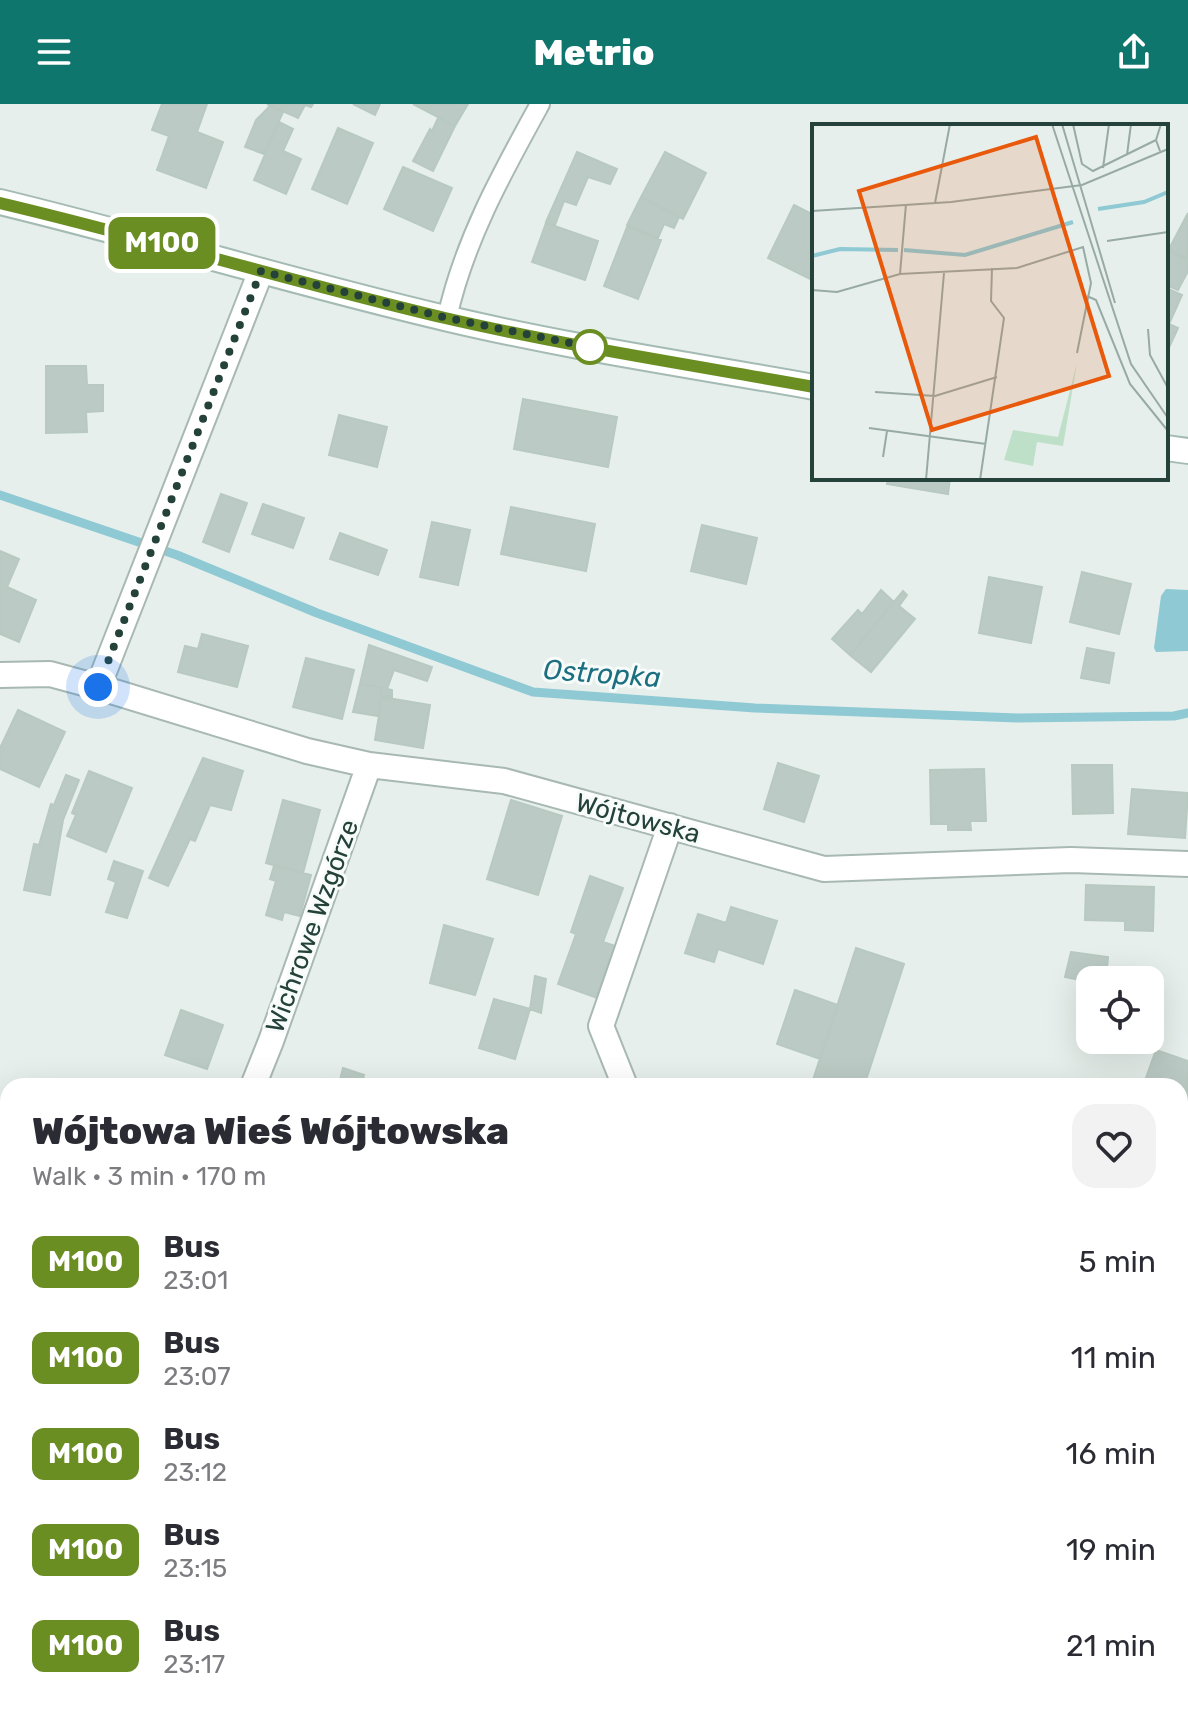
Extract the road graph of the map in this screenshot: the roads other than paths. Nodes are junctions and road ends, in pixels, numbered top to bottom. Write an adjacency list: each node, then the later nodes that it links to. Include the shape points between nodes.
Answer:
1 (540, 104): 4 (lane, via 468,247)
2 (0, 202): 3 (street)
3 (261, 271): 4 (street); 9 (street)
4 (447, 318): 5 (street)
5 (812, 387)
6 (1168, 448): 7 (street)
7 (1188, 451)
8 (0, 675): 9 (street, Wójtowska, via 50,674)
9 (98, 687): 10 (street, Wójtowska)
10 (369, 765): 11 (street, Wójtowska, via 504,781); 13 (street, Wichrowe Wzgórze)
11 (670, 826): 12 (street, Wójtowska, via 824,869 1071,860); 14 (street, via 601,1026)
12 (1188, 864)
13 (256, 1078)
14 (622, 1078)

